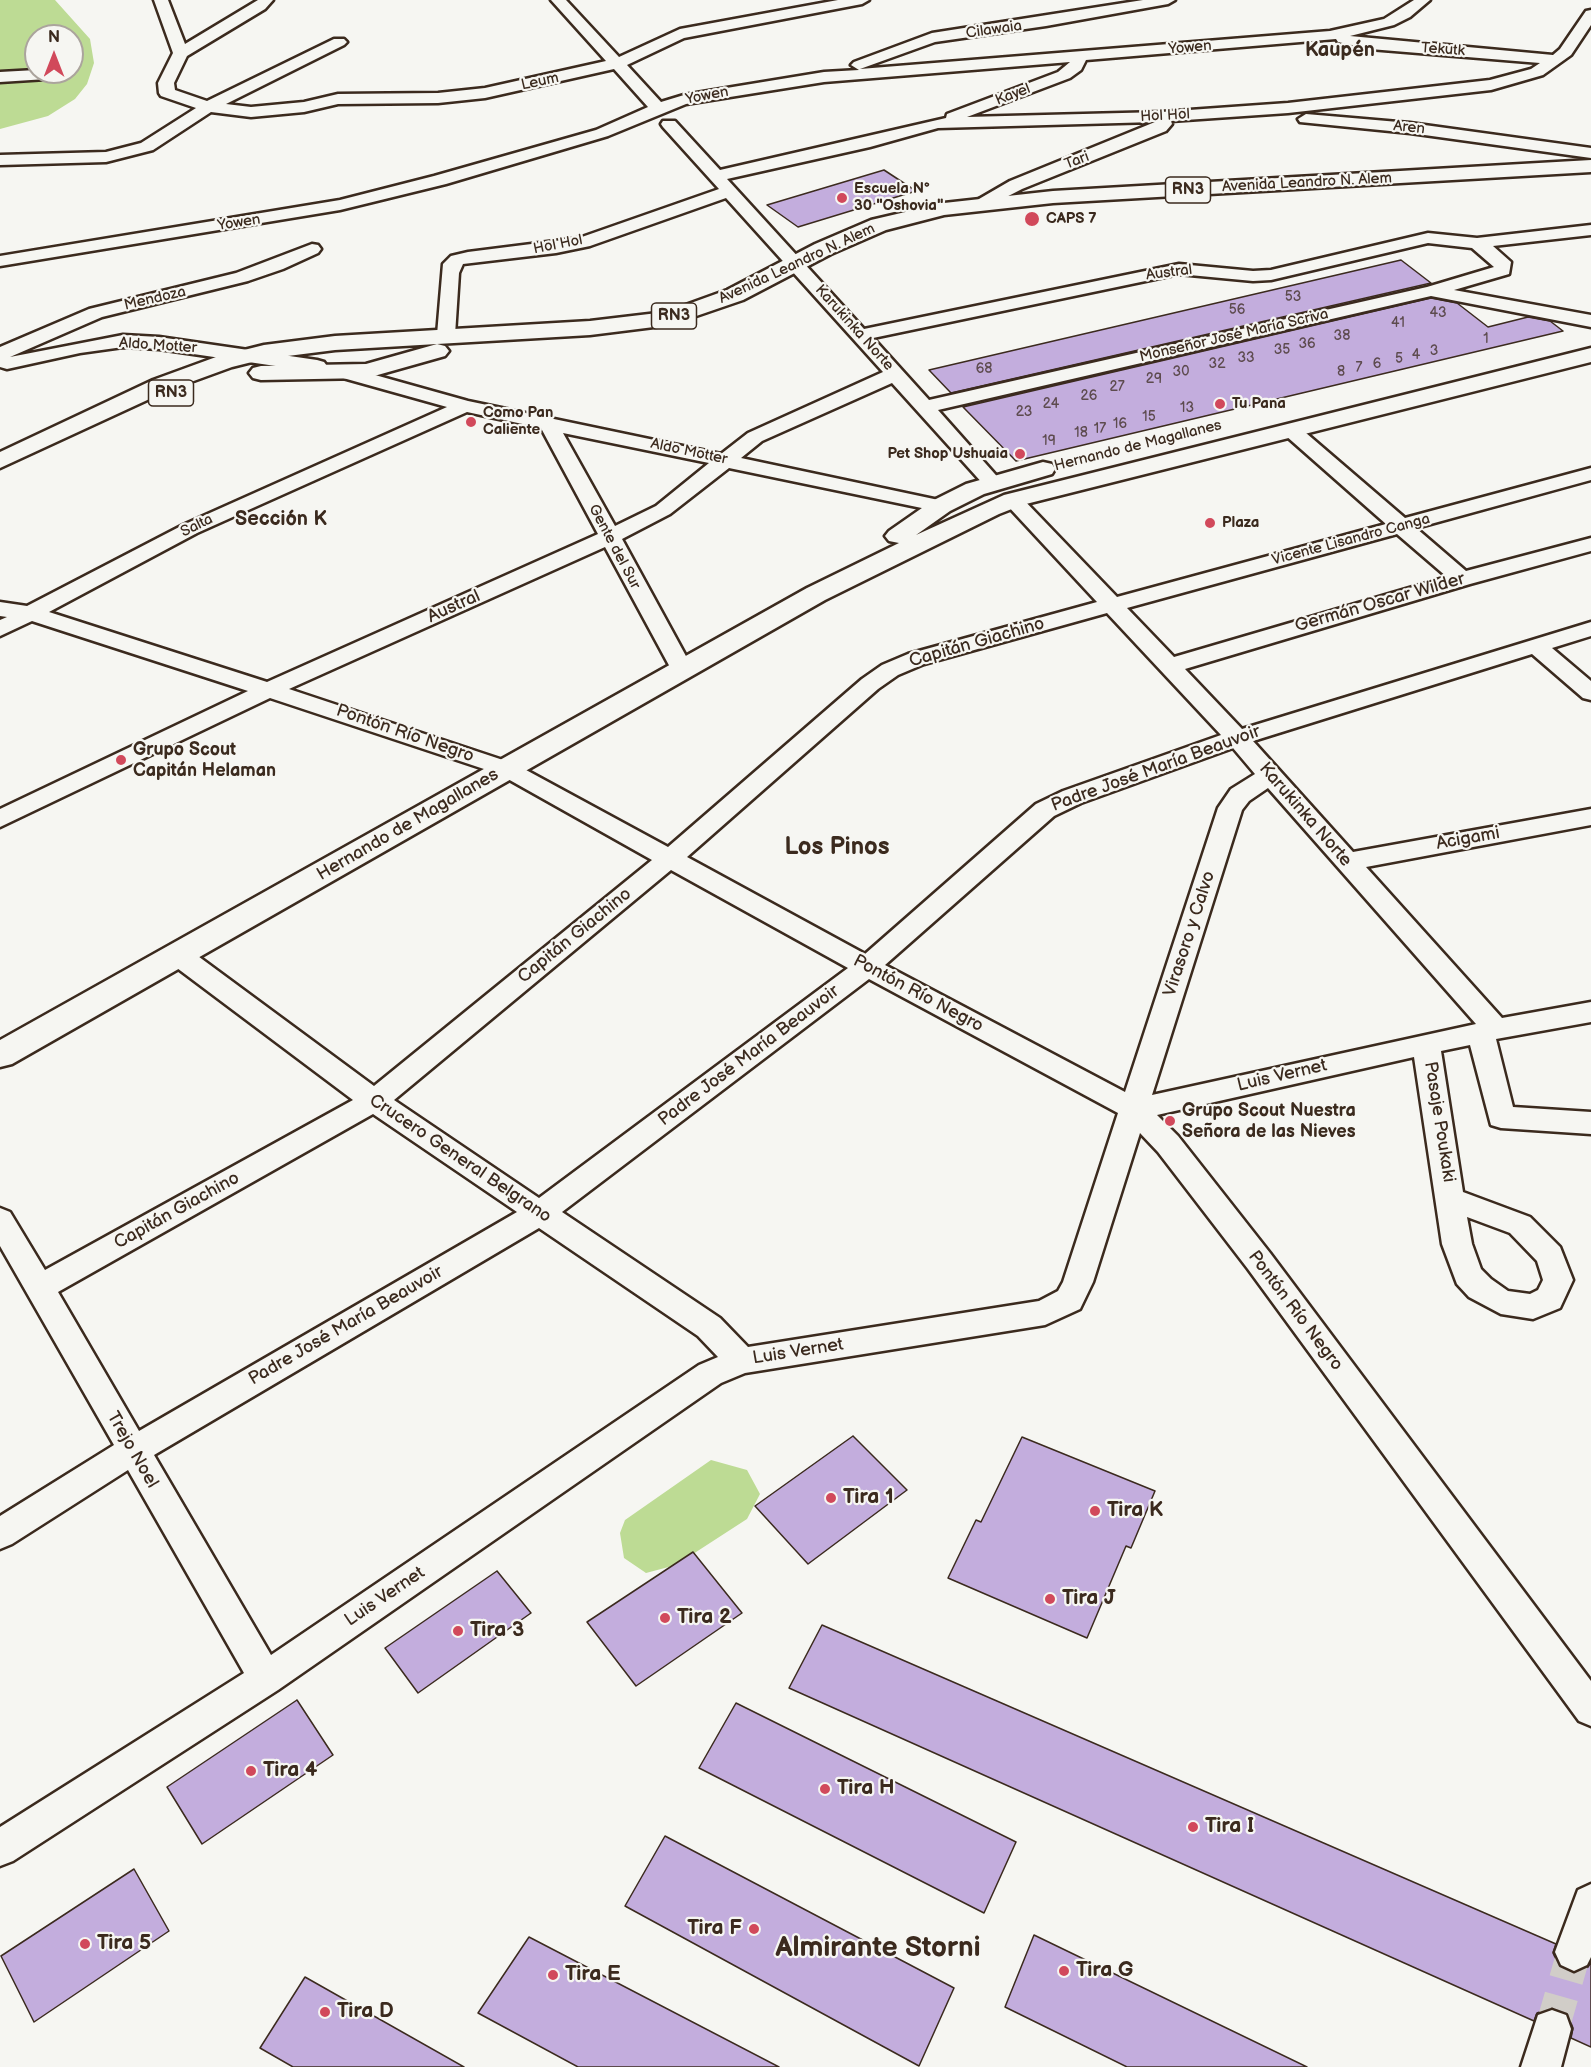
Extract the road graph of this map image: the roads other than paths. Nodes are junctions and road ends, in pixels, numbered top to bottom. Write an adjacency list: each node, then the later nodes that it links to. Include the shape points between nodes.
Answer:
1 (161, 0): 12 (street)
2 (266, 0): 12 (street)
3 (558, 0): 16 (street)
4 (862, 0): 16 (street, Leum, via 680,34)
5 (1085, 0): 8 (street)
6 (1168, 0): 8 (street, Cilawaia)
7 (1423, 0): 10 (street, Yowen, via 1389,22)
8 (1104, 11): 13 (street, Cilawaia, via 932,38)
9 (1591, 14): 15 (street, Hol Hol, via 1566,52)
10 (1330, 36): 14 (street, Yowen); 15 (street, Tekutk, via 1370,44)
11 (339, 42): 21 (street)
12 (181, 53): 21 (street, Leum, via 166,83 168,93)
13 (888, 54): 17 (street, via 895,63); 20 (street, Cilawaia)
14 (1080, 57): 17 (street, Yowen); 25 (street, Kayel, via 1076,67 1064,75)
15 (1556, 60): 23 (street, Hol Hol, via 1537,72 1491,85)
16 (616, 64): 21 (street, Leum, via 484,93 438,98 338,99 277,111); 22 (street)
17 (914, 69): 20 (street, Yowen)
18 (24, 75): 19 (street)
19 (0, 77)
20 (824, 77): 22 (street, Yowen, via 684,100)
21 (208, 107): 28 (street, via 147,147 131,152 106,157)
22 (658, 108): 36 (street, Yowen, via 602,133 340,205)
23 (1227, 112): 24 (street, Hol Hol); 27 (street, Aren, via 1410,128)
24 (1161, 117): 25 (street, Hol Hol); 32 (street, Tari, via 1164,124 1160,128 1016,185)
25 (937, 123): 30 (street, Hol Hol)
26 (669, 124): 30 (street, Karukinka Norte)
27 (1591, 153)
28 (0, 160)
29 (1591, 166): 32 (main road, Avenida Leandro N. Alem / RN3)
30 (716, 176): 31 (street, Karukinka Norte)
31 (730, 191): 37 (street, Karukinka Norte); 42 (street, Hol Hol, via 584,242 458,260 452,264 450,273)
32 (985, 203): 37 (main road, Avenida Leandro N. Alem / RN3, via 879,225)
33 (1591, 230): 34 (street, Austral)
34 (1477, 243): 38 (street, Monseñor José María Scriva, via 1502,262 1503,270); 43 (street, Austral, via 1428,238 1271,275 1179,269)
35 (312, 249): 46 (street, Mendoza, via 242,277 96,313)
36 (0, 261)
37 (797, 264): 40 (main road, Avenida Leandro N. Alem / RN3, via 735,295 670,318); 43 (street, Karukinka Norte)
38 (1431, 291): 39 (street); 55 (street, Monseñor José María Scriva)
39 (1591, 321)
40 (542, 330): 42 (main road, Avenida Leandro N. Alem / RN3); 49 (main road, Avenida Leandro N. Alem / RN3)
41 (1591, 333): 62 (main road, Hernando de Magallanes)
42 (446, 335): 44 (main road, Avenida Leandro N. Alem / RN3)
43 (862, 335): 52 (street, Karukinka Norte)
44 (382, 341): 45 (main road, Avenida Leandro N. Alem / RN3); 49 (main road, via 398,349)
45 (335, 344): 48 (main road, Avenida Leandro N. Alem / RN3); 51 (main road, via 320,351 315,361)
46 (0, 354)
47 (1591, 355): 57 (main road, Hernando de Magallanes)
48 (249, 356): 50 (street, Aldo Motter, via 123,341); 51 (street, Aldo Motter); 58 (main road, Avenida Leandro N. Alem / RN3, via 161,385)
49 (397, 361): 51 (main road, Avenida Leandro N. Alem / RN3, via 376,369); 53 (street, Aldo Motter)
50 (0, 365)
51 (328, 369): 53 (street, Aldo Motter); 58 (main road, Avenida Leandro N. Alem / RN3, via 229,376)
52 (895, 374): 55 (street, Karukinka Norte); 59 (street, Austral, via 755,438)
53 (438, 399): 54 (street, Aldo Motter)
54 (465, 405): 56 (street, Aldo Motter); 72 (street, Salta, via 190,529)
55 (925, 407): 62 (street, Karukinka Norte)
56 (548, 423): 59 (street, Aldo Motter); 66 (street, Gente del Sur)
57 (1292, 430): 63 (main road, Hernando de Magallanes); 65 (street)
58 (26, 449): 60 (main road, Avenida Leandro N. Alem / RN3)
59 (724, 460): 64 (street, Aldo Motter); 66 (street, Austral, via 663,510)
60 (0, 461)
61 (1591, 474): 65 (street, Vicente Lisandro Canga)
62 (992, 482): 64 (main road, Hernando de Magallanes)
63 (1012, 500): 69 (main road, Hernando de Magallanes); 70 (street, Karukinka Norte)
64 (940, 507): 69 (main road, Hernando de Magallanes)
65 (1402, 526): 68 (street); 70 (street, Vicente Lisandro Canga)
66 (609, 537): 77 (street, Gente del Sur); 78 (street, Austral)
67 (1591, 544): 68 (street, Germán Oscar Wilder)
68 (1462, 579): 76 (street, Germán Oscar Wilder)
69 (816, 594): 77 (main road, Hernando de Magallanes)
70 (1112, 605): 76 (street, Karukinka Norte); 85 (street, Capitán Giachino, via 916,659 890,670)
71 (0, 609): 72 (street, Pontón Río Negro)
72 (30, 613): 73 (street, Salta); 78 (street, Pontón Río Negro)
73 (0, 629)
74 (1591, 629): 75 (street, Padre José María Beauvoir)
75 (1536, 646): 79 (street); 80 (street, Padre José María Beauvoir)
76 (1169, 666): 80 (street, Karukinka Norte)
77 (682, 669): 81 (main road, Hernando de Magallanes)
78 (271, 690): 81 (street, Pontón Río Negro); 84 (street, Austral)
79 (1591, 693)
80 (1237, 738): 82 (street, Karukinka Norte); 88 (street, Padre José María Beauvoir, via 1045,810)
81 (507, 769): 85 (street, Pontón Río Negro); 87 (main road, Hernando de Magallanes)
82 (1270, 775): 86 (street, Karukinka Norte); 94 (street, Virasoro y Calvo, via 1240,795 1230,808)
83 (1591, 817): 86 (street, Acigami)
84 (0, 819)
85 (669, 858): 88 (street, Pontón Río Negro); 93 (street, Capitán Giachino)
86 (1346, 862): 90 (street, Karukinka Norte)
87 (178, 955): 92 (main road, Hernando de Magallanes); 93 (street, Crucero General Belgrano)
88 (867, 967): 94 (street, Pontón Río Negro); 97 (street, Padre José María Beauvoir)
89 (1591, 1012): 90 (street, Luis Vernet)
90 (1489, 1030): 91 (street, Luis Vernet); 95 (street, via 1501,1117)
91 (1426, 1044): 94 (street, Luis Vernet); 96 (street, Pasaje Poukaki)
92 (0, 1055)
93 (374, 1101): 97 (street, Crucero General Belgrano); 99 (street, Capitán Giachino)
94 (1134, 1109): 100 (street, Luis Vernet, via 1069,1300 1045,1313); 104 (street, Pontón Río Negro, via 1168,1144 1258,1261)
95 (1591, 1123)
96 (1451, 1199)
97 (540, 1213): 100 (street, Crucero General Belgrano, via 709,1327); 101 (street, Padre José María Beauvoir)
98 (0, 1220): 99 (street, Trejo Noel)
99 (39, 1288): 101 (street, Trejo Noel)
100 (742, 1361): 103 (street, Luis Vernet, via 710,1374)
101 (132, 1451): 102 (street, Padre José María Beauvoir); 103 (street, Trejo Noel)
102 (0, 1534)
103 (266, 1678): 105 (street, Luis Vernet)
104 (1591, 1709)
105 (0, 1848)
106 (1591, 1903): 107 (street)
107 (1574, 1952)
108 (1552, 2029): 109 (street)
109 (1541, 2067)

